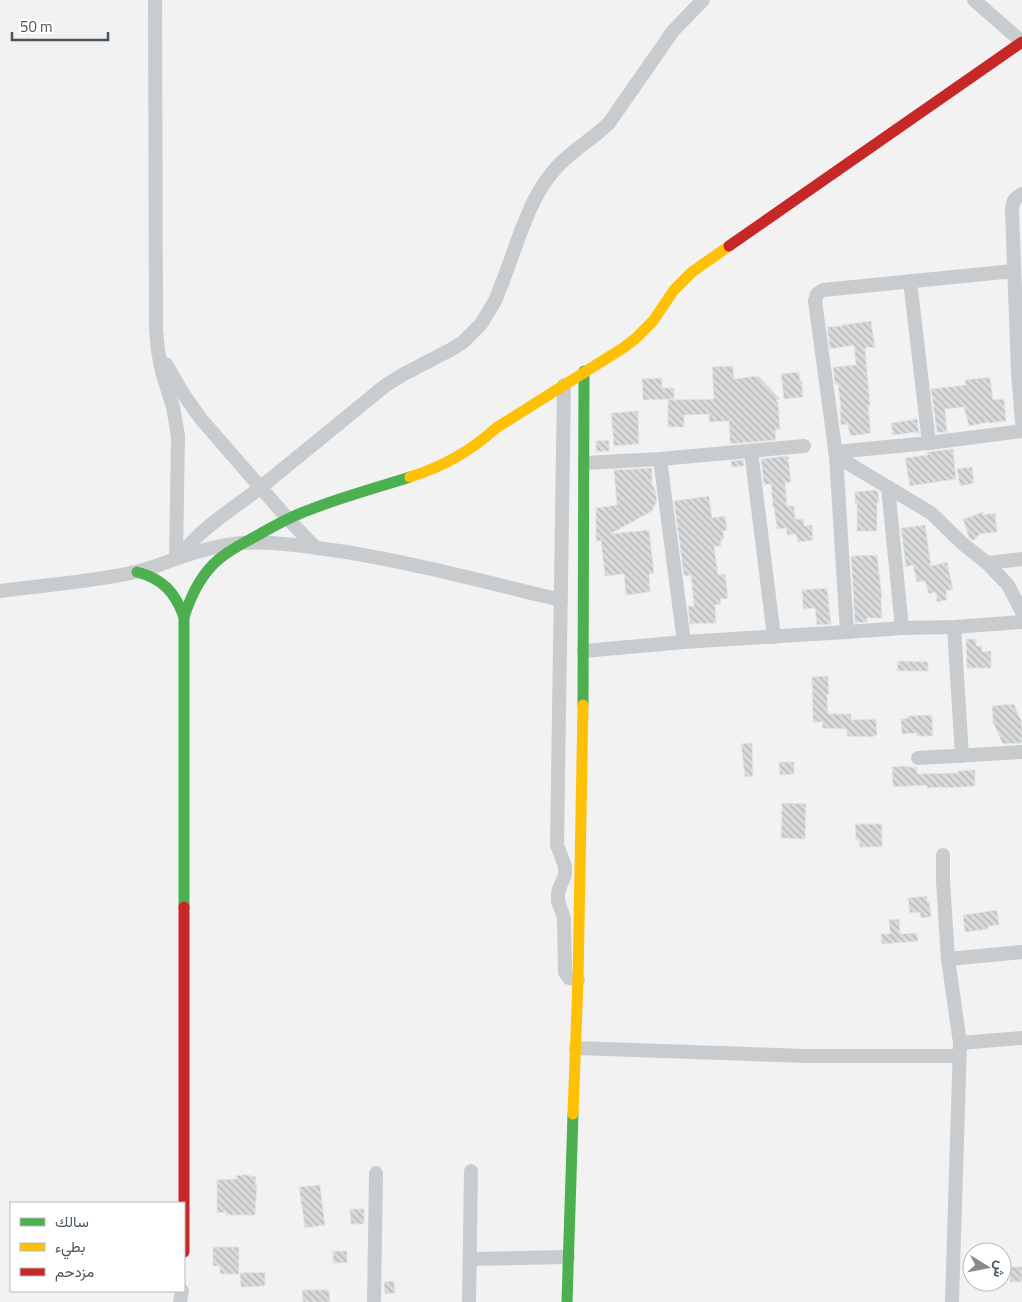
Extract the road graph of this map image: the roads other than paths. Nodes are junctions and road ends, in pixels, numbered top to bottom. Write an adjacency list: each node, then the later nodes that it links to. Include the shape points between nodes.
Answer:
1 (155, 0): 8 (street)
2 (703, 0): 20 (street, via 673,31 609,123 568,156 546,179 528,212 495,301 472,334 452,349 386,385)
3 (974, 0): 4 (street)
4 (1022, 42): 9 (street, via 692,272 635,339)
5 (1022, 194): 6 (street, via 1015,197 1012,210)
6 (1014, 271): 7 (street); 10 (street)
7 (910, 281): 14 (street); 17 (street, via 823,290 817,294 815,301)
8 (158, 351): 20 (street, via 191,406); 25 (street, via 177,422)
9 (584, 372): 11 (street); 19 (street)
10 (1020, 372): 12 (street)
11 (564, 385): 22 (street, via 443,464); 30 (street)
12 (1022, 422)
13 (1022, 431): 14 (street)
14 (929, 443): 17 (street)
15 (804, 446): 16 (street)
16 (751, 451): 18 (street); 37 (street)
17 (836, 454): 21 (street); 36 (street)
18 (660, 459): 19 (street); 38 (street)
19 (585, 463): 39 (street)
20 (261, 487): 22 (street); 25 (street, via 201,532)
21 (888, 488): 27 (street, via 931,513); 35 (street)
22 (288, 518): 23 (street); 24 (street)
23 (244, 543): 24 (street); 25 (street, via 214,547); 32 (street, via 206,572 189,601)
24 (315, 547): 30 (street, via 446,572)
25 (178, 558): 28 (street)
26 (1022, 558): 27 (street)
27 (987, 563): 31 (street, via 1008,585)
28 (137, 572): 29 (street); 32 (street, via 154,577 168,587)
29 (0, 591)
30 (561, 600): 46 (street, via 557,845 565,870 558,902 564,918 565,972 568,978)
31 (1022, 612)
32 (184, 617): 52 (street)
33 (1022, 622): 34 (street)
34 (954, 627): 35 (street); 41 (street)
35 (902, 628): 36 (street)
36 (847, 632): 37 (street)
37 (774, 637): 38 (street)
38 (684, 642): 39 (street)
39 (584, 651): 46 (street)
40 (1022, 752): 41 (street)
41 (962, 756): 42 (street)
42 (918, 758)
43 (943, 855): 45 (street)
44 (1022, 952): 45 (street)
45 (948, 959): 49 (street)
46 (578, 980): 48 (street)
47 (1022, 1038): 49 (street)
48 (576, 1048): 49 (street, via 806,1056); 53 (street)
49 (959, 1049): 58 (street)
50 (471, 1172): 54 (street)
51 (376, 1173): 55 (street)
52 (184, 1202)
53 (568, 1257): 54 (street); 57 (street)
54 (470, 1259): 56 (street)
55 (374, 1302)
56 (469, 1302)
57 (567, 1302)
58 (952, 1302)

